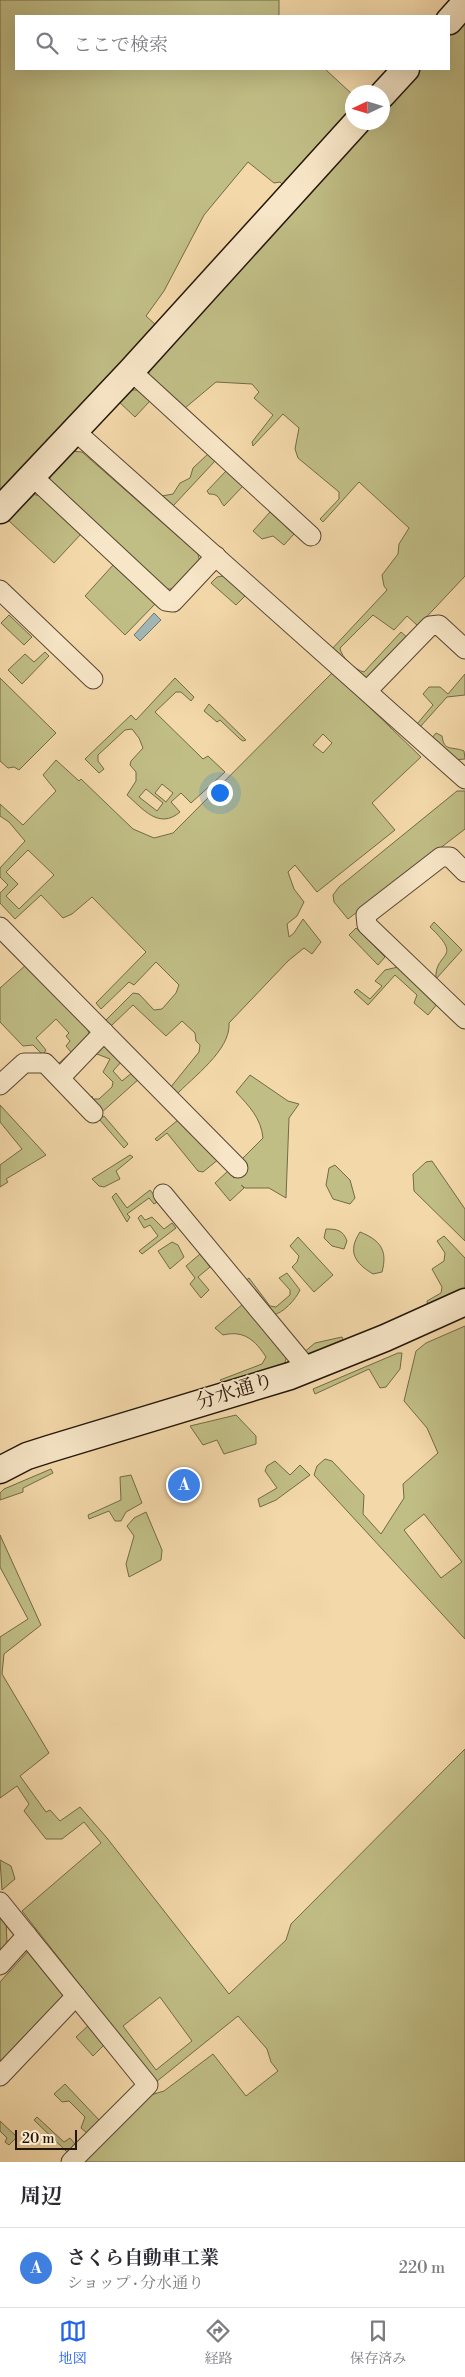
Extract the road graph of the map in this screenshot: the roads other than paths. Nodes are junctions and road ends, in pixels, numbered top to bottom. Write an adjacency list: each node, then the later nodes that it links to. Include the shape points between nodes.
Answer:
1 (465, 2): 2 (street)
2 (450, 20)
3 (405, 70): 4 (street)
4 (390, 86)
5 (350, 130): 6 (street)
6 (131, 371): 7 (street); 10 (street)
7 (76, 431): 8 (street); 11 (street)
8 (32, 476): 9 (street); 11 (street, via 166,601 173,602)
9 (0, 510)
10 (310, 536)
11 (216, 556): 15 (street)
12 (0, 590): 14 (street)
13 (465, 649): 15 (street, via 439,625 430,626)
14 (93, 679)
15 (367, 691): 16 (street)
16 (463, 774)
17 (465, 872): 19 (street, via 450,857 440,857 366,915 367,925)
18 (0, 928): 20 (street)
19 (465, 1019)
20 (104, 1032): 21 (street); 24 (street)
21 (60, 1078): 22 (street, via 45,1063 24,1063); 23 (street)
22 (0, 1085)
23 (93, 1113)
24 (238, 1168)
25 (163, 1194): 27 (street)
26 (465, 1302): 27 (street, 分水通り)
27 (308, 1369): 28 (street, 分水通り, via 42,1451)
28 (0, 1470)
29 (0, 1902): 30 (street)
30 (27, 1935): 31 (street); 32 (street)
31 (0, 1965)
32 (76, 1996): 33 (street); 34 (street, via 148,2085)
33 (0, 2076)
34 (71, 2162)

